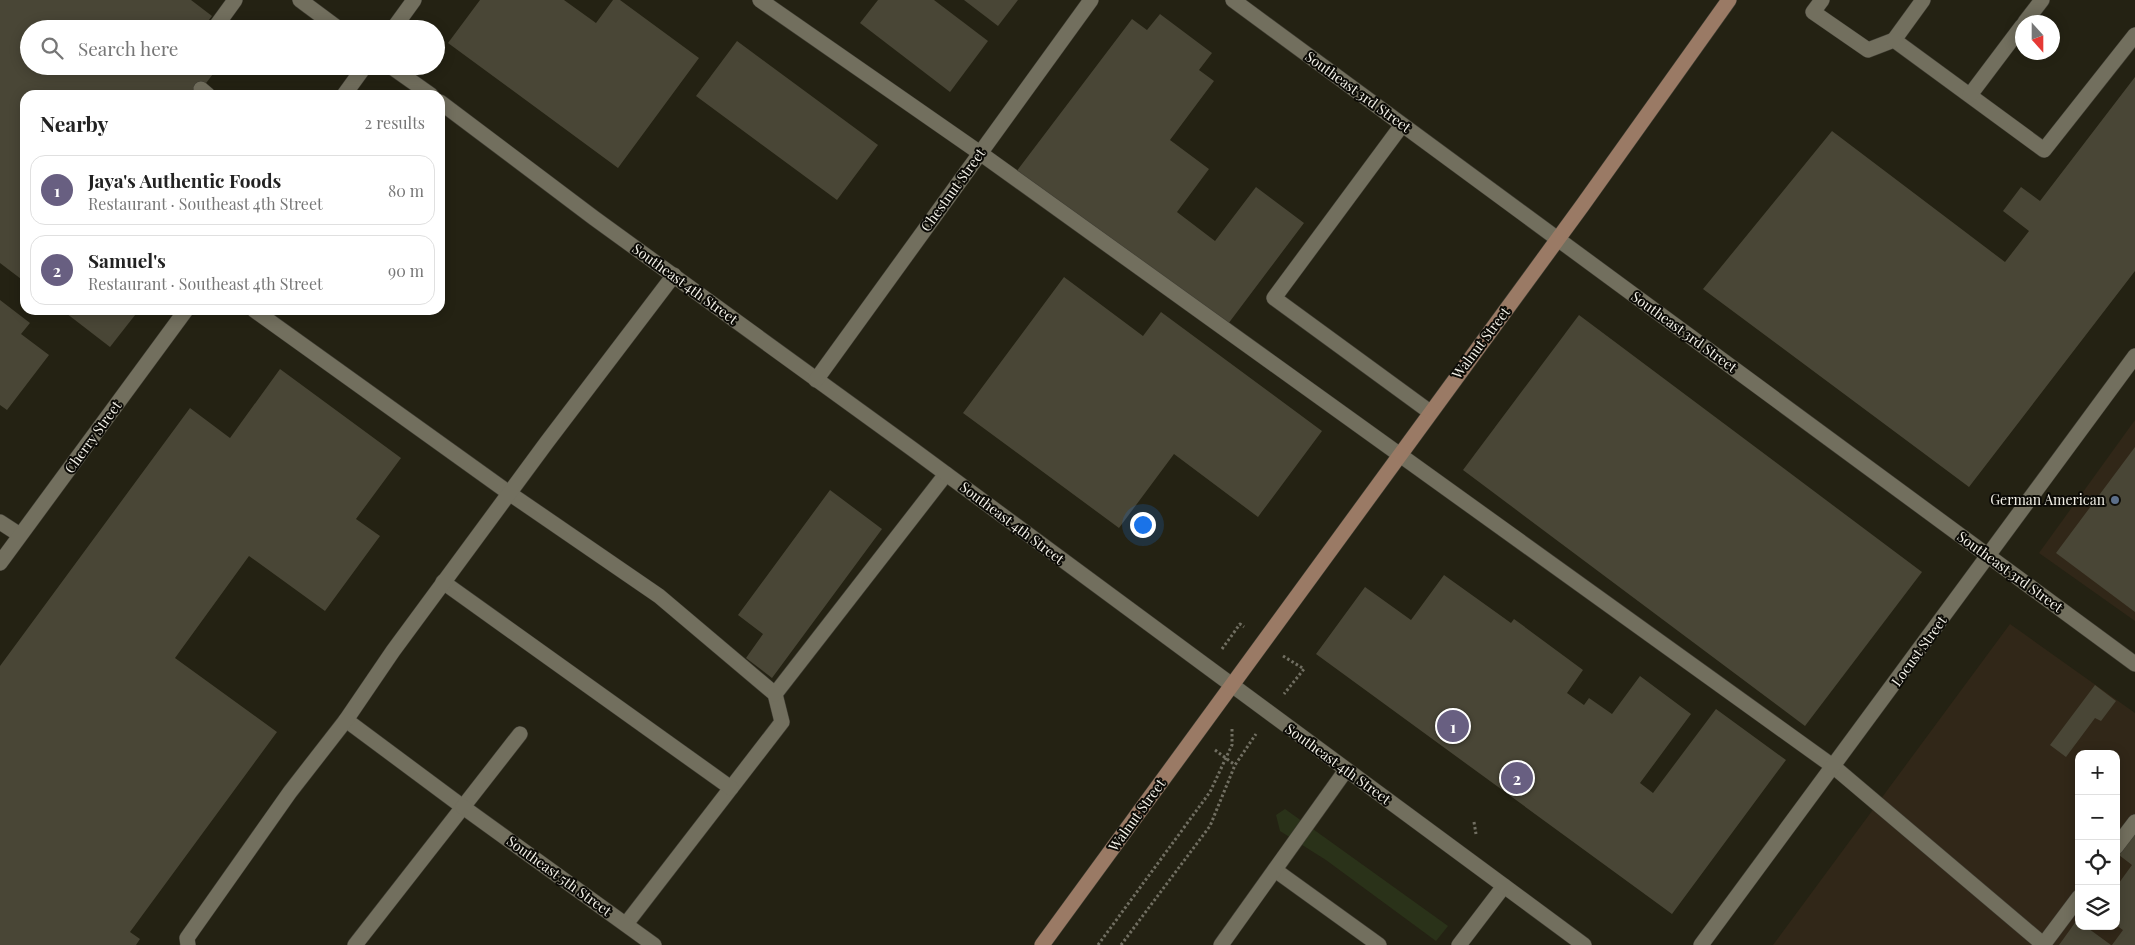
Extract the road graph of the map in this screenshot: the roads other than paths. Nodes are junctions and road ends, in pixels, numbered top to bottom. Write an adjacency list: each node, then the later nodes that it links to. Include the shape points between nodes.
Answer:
1 (236, 0): 12 (street)
2 (300, 0): 13 (street)
3 (414, 0): 14 (street)
4 (760, 0): 25 (street)
5 (1091, 0): 25 (street, Chestnut Street)
6 (1233, 0): 24 (street, Southeast 3rd Street)
7 (1729, 0): 26 (main road, Walnut Street)
8 (1822, 0): 17 (street, via 1813,12 1868,50)
9 (1923, 0): 17 (street)
10 (2042, 0): 11 (street)
11 (2030, 15)
12 (221, 20)
13 (327, 20)
14 (400, 20)
15 (2135, 34): 22 (street, via 2044,150)
16 (2015, 35): 22 (street)
17 (1894, 40): 22 (street)
18 (359, 75): 20 (street)
19 (403, 75): 21 (street)
20 (348, 90)
21 (424, 90)
22 (1970, 95)
23 (445, 106): 27 (street, Southeast 4th Street)
24 (1402, 125): 26 (street, Southeast 3rd Street); 32 (street, via 1274,298)
25 (980, 153): 31 (street, Chestnut Street); 33 (street)
26 (1558, 239): 32 (main road, Walnut Street); 38 (street, Southeast 3rd Street)
27 (674, 275): 31 (street, Southeast 4th Street); 35 (street)
28 (182, 315): 37 (street, Cherry Street)
29 (261, 315): 35 (street)
30 (2135, 356): 38 (street, Locust Street)
31 (816, 380): 34 (street, Southeast 4th Street)
32 (1430, 412): 33 (main road, Walnut Street)
33 (1400, 454): 42 (main road, Walnut Street); 46 (street)
34 (946, 474): 42 (street, Southeast 4th Street); 43 (street)
35 (509, 493): 40 (street); 43 (street, via 659,596)
36 (0, 522): 37 (street)
37 (20, 536): 39 (street, Cherry Street)
38 (1988, 556): 41 (street, Southeast 3rd Street); 46 (street, Locust Street)
39 (0, 563)
40 (443, 582): 44 (street); 48 (street)
41 (2135, 664)
42 (1231, 686): 47 (street, Southeast 4th Street); 59 (main road, Walnut Street)
43 (775, 694): 48 (street, via 782,722)
44 (346, 720): 49 (street, Southeast 5th Street); 56 (street, via 223,884 187,938)
45 (520, 734): 49 (street)
46 (1834, 767): 64 (street, Locust Street); 65 (street)
47 (1346, 770): 52 (street); 53 (street, Southeast 4th Street)
48 (731, 788): 55 (street)
49 (463, 807): 55 (street, Southeast 5th Street); 57 (street)
50 (2135, 822): 51 (street)
51 (2120, 842)
52 (1275, 870): 60 (street); 61 (street)
53 (1504, 886): 62 (street); 63 (street, Southeast 4th Street)
54 (2075, 902): 65 (street)
55 (626, 924): 58 (street, Southeast 5th Street)
56 (188, 945)
57 (355, 945)
58 (654, 945)
59 (1042, 945)
60 (1221, 945)
61 (1379, 945)
62 (1459, 945)
63 (1584, 945)
64 (1701, 945)
65 (2043, 945)

